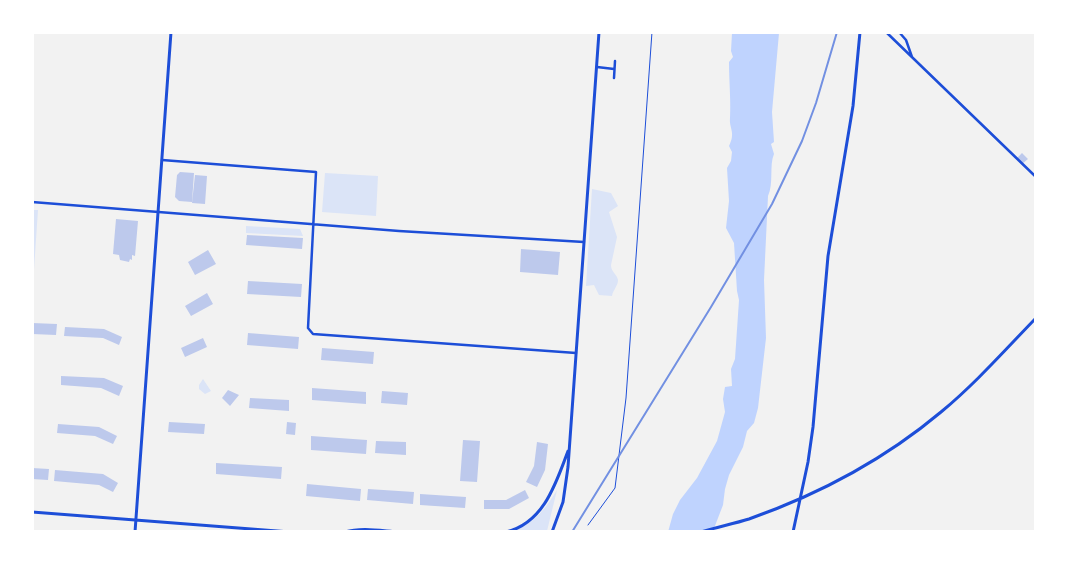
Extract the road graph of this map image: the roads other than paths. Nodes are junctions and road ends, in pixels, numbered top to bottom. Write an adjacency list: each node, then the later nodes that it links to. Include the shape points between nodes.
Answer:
1 (171, 32): 11 (street)
2 (599, 32): 8 (street)
3 (860, 32): 29 (street, via 852,106 828,256 814,426)
4 (886, 32): 6 (street)
5 (899, 32): 6 (street)
6 (913, 58): 12 (street)
7 (615, 61): 9 (street)
8 (597, 68): 9 (street); 16 (street)
9 (614, 68): 10 (street)
10 (614, 78)
11 (162, 160): 14 (street); 15 (street, via 316,172)
12 (1036, 177)
13 (32, 202): 14 (street)
14 (158, 212): 15 (street); 21 (street)
15 (313, 224): 16 (street); 18 (street, via 308,328 313,334)
16 (584, 242): 18 (street)
17 (1036, 318): 28 (street, via 942,412 865,466 810,494 748,519)
18 (576, 353): 19 (street)
19 (569, 445): 26 (street, via 556,483 540,510); 27 (street, via 563,502)
20 (32, 512): 21 (street)
21 (136, 520): 22 (street); 23 (street)
22 (135, 532)
23 (290, 532)
24 (345, 532): 25 (street)
25 (399, 532)
26 (506, 532)
27 (552, 532)
28 (701, 532)
29 (793, 532)

